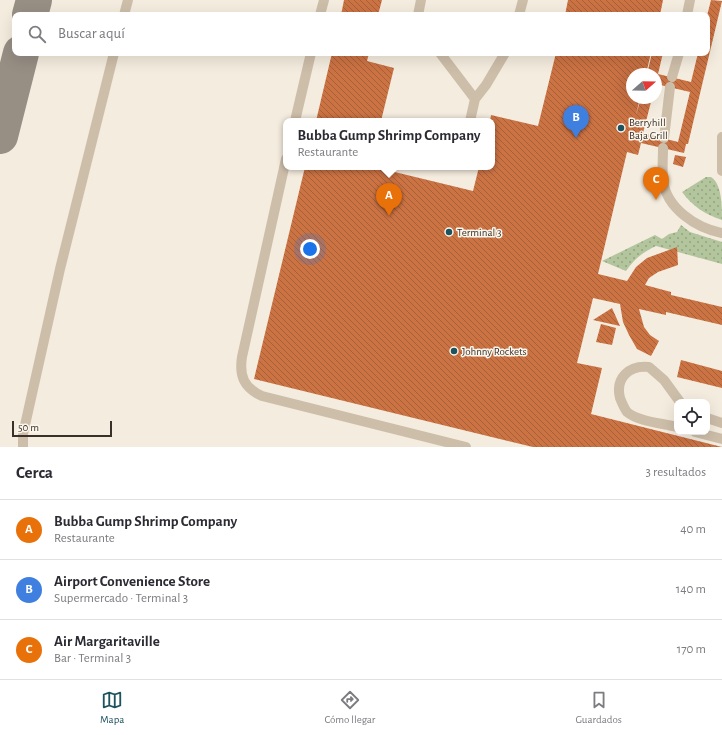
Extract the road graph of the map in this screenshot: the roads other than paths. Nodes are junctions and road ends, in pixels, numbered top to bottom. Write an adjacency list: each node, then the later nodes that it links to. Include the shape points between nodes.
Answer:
1 (128, 0): 6 (street)
2 (324, 0): 7 (street)
3 (420, 0): 8 (street)
4 (523, 0): 9 (street)
5 (690, 0): 10 (street)
6 (125, 12)
7 (321, 12)
8 (418, 12)
9 (520, 12)
10 (688, 12)
11 (113, 56): 29 (street, via 60,269 23,434)
12 (310, 56): 17 (street)
13 (442, 56): 16 (street)
14 (503, 56): 16 (street)
15 (678, 56): 22 (street, via 671,82 664,143 663,181 669,198 687,219)
16 (475, 99): 18 (street)
17 (296, 118)
18 (471, 118)
19 (722, 137): 21 (street)
20 (284, 170): 30 (street, via 242,357 241,374 248,388 262,396)
21 (722, 171)
22 (722, 233)
23 (678, 399): 26 (street, via 664,380 649,367 632,369 624,374 619,382 618,392 626,411 634,416)
24 (710, 419): 25 (street)
25 (722, 423)
26 (674, 426)
27 (707, 435): 28 (street)
28 (722, 439)
29 (23, 447)
30 (466, 447)

